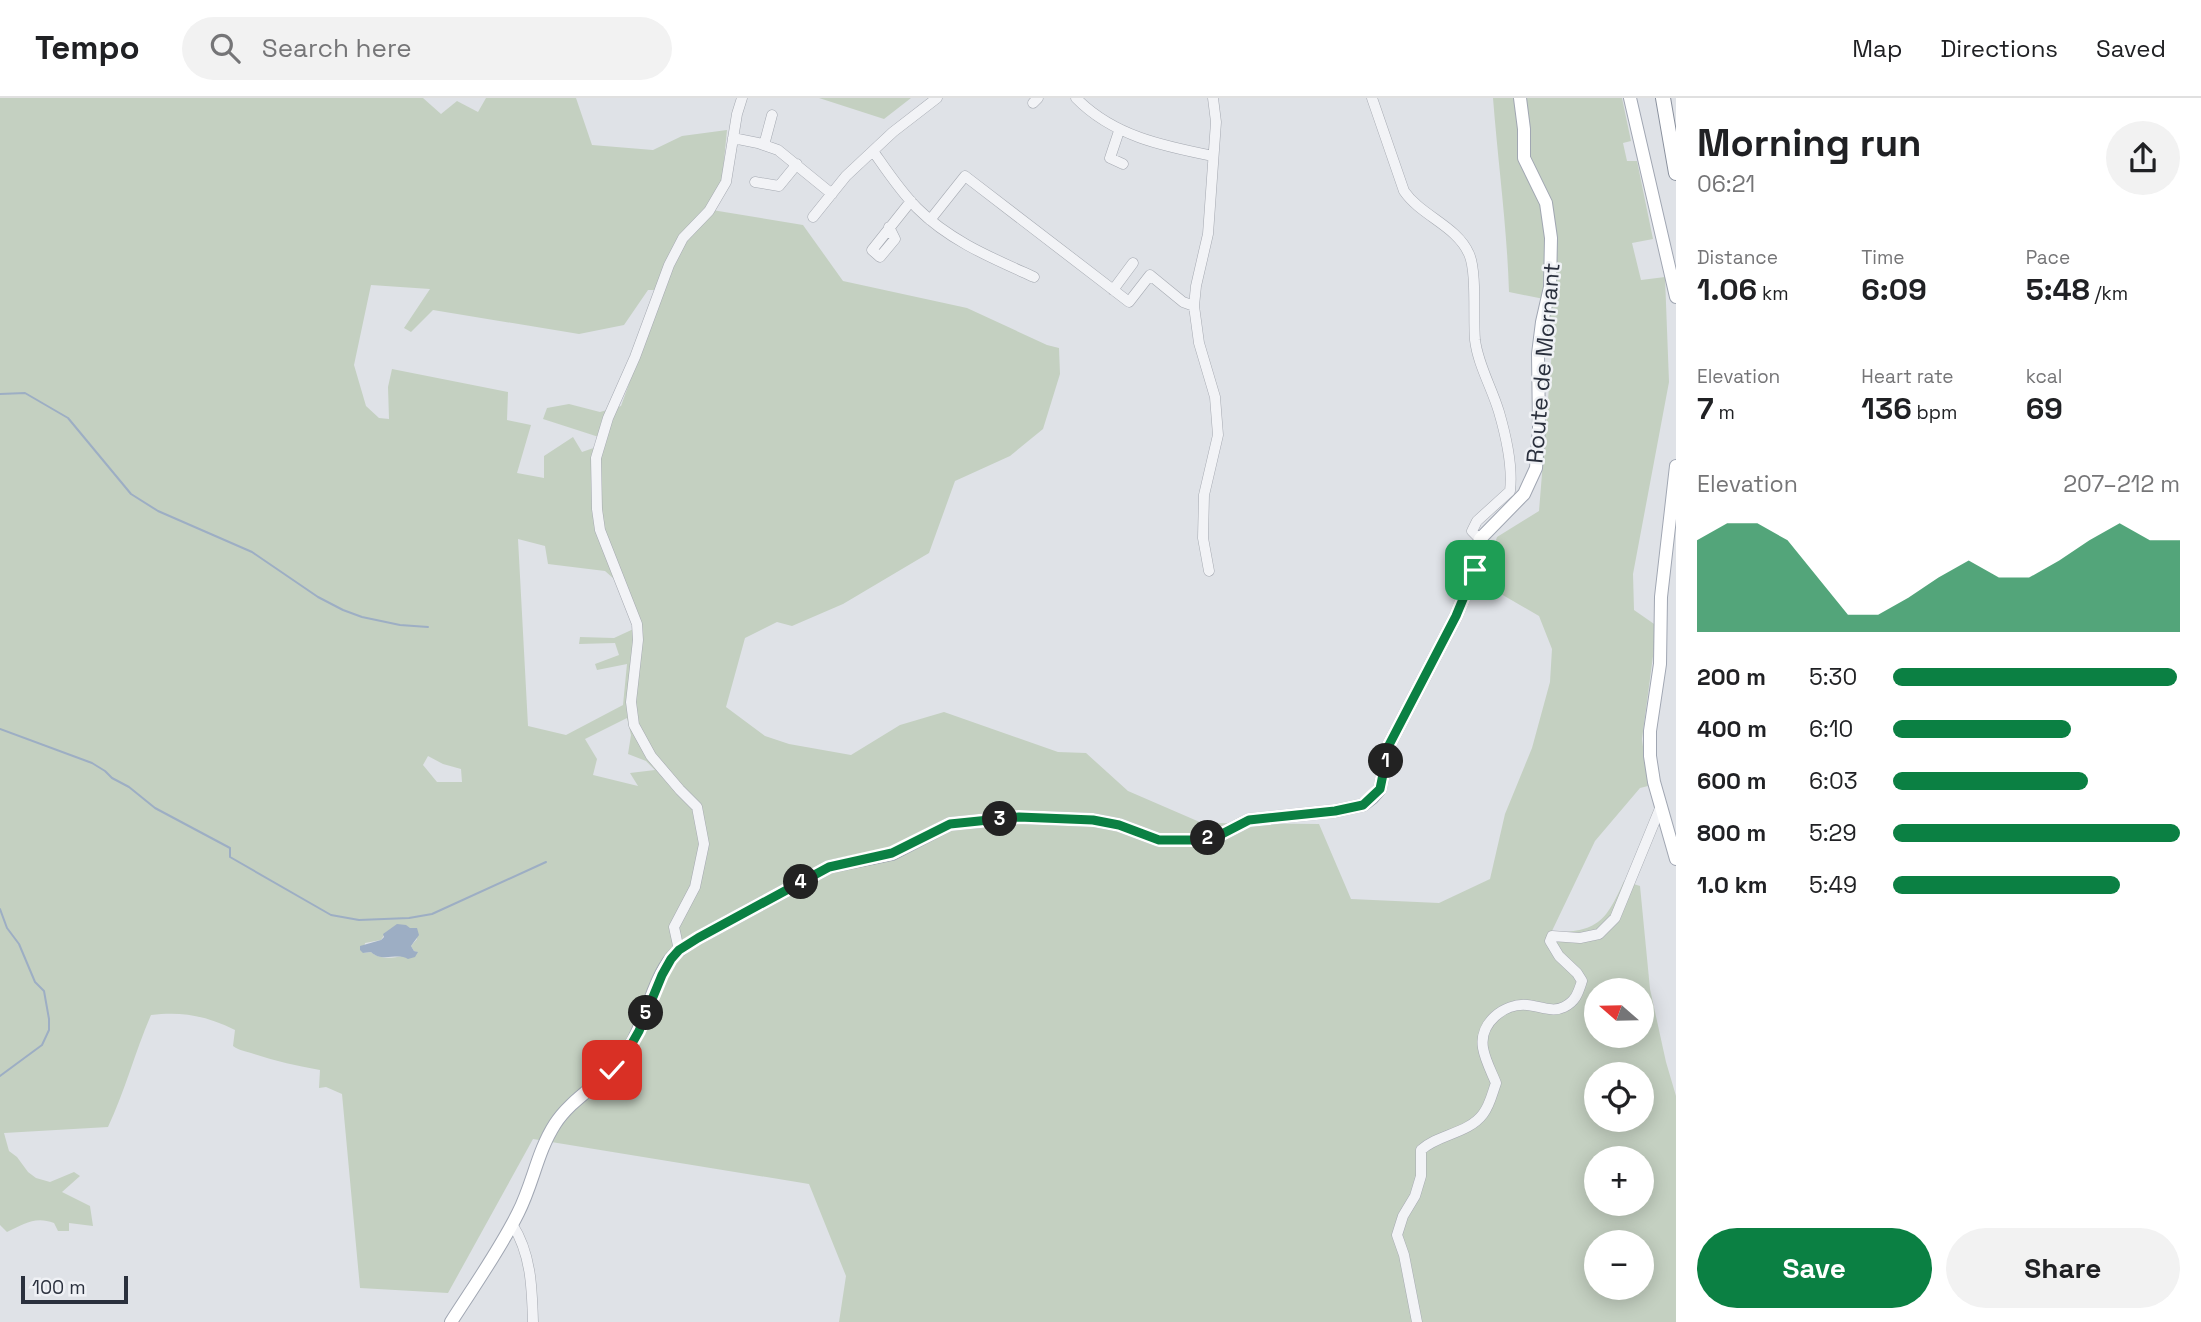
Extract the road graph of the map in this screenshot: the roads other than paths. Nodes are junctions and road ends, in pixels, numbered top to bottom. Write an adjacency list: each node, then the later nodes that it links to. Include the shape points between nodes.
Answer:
1 (742, 98): 13 (street)
2 (937, 98): 15 (street)
3 (1076, 98): 12 (street)
4 (1213, 98): 16 (street)
5 (1372, 98): 32 (street, via 1404,191 1460,240 1471,256 1475,341 1499,412 1511,479 1510,491 1477,520 1472,531)
6 (1520, 98): 32 (main road, Route de Mornant, via 1524,158 1546,203 1551,238 1550,287 1538,355 1536,468 1524,494)
7 (1630, 98): 29 (main road)
8 (1664, 98): 19 (highway)
9 (1673, 98): 11 (highway)
10 (772, 115): 14 (street)
11 (1676, 116)
12 (1119, 131): 16 (street); 18 (street, via 1110,158)
13 (733, 138): 14 (street); 36 (street, via 726,182 709,211 683,238 669,265 596,458 600,530 637,624 631,702 634,724 651,756 697,807 704,844 695,887 674,927)
14 (764, 145): 17 (street)
15 (873, 151): 21 (street); 22 (street)
16 (1213, 156): 30 (street, via 1208,234)
17 (797, 164): 20 (street, via 779,186); 21 (street)
18 (1124, 164)
19 (1676, 173)
20 (755, 182)
21 (832, 194): 23 (street)
22 (911, 201): 24 (street); 25 (street)
23 (813, 217)
24 (930, 220): 27 (street, via 955,239); 28 (street, via 965,176)
25 (889, 227)
26 (1133, 263): 28 (street)
27 (1034, 277)
28 (1113, 290): 30 (street, via 1129,302 1150,275)
29 (1676, 297)
30 (1194, 306): 33 (street, via 1215,397 1218,435 1204,495 1203,538)
31 (1676, 467): 34 (main road, via 1650,731 1650,756)
32 (1480, 539): 36 (main road, via 1475,570 1456,616 1389,745 1380,789 1363,805 1249,820 1200,840 1159,840 1093,820 1019,817 950,824 892,853 829,867)
33 (1209, 571)
34 (1661, 806): 35 (main road); 40 (street, via 1615,918 1599,934 1552,936 1550,941 1559,956 1582,981 1575,1000 1562,1008 1507,1007 1494,1017 1482,1046 1496,1083 1482,1116 1422,1150 1421,1176 1397,1235)
35 (1676, 859)
36 (679, 950): 37 (main road, via 666,967 626,1054 573,1102 547,1137)
37 (512, 1224): 38 (main road); 39 (street, via 525,1250)
38 (451, 1322)
39 (533, 1322)
40 (1417, 1322)

